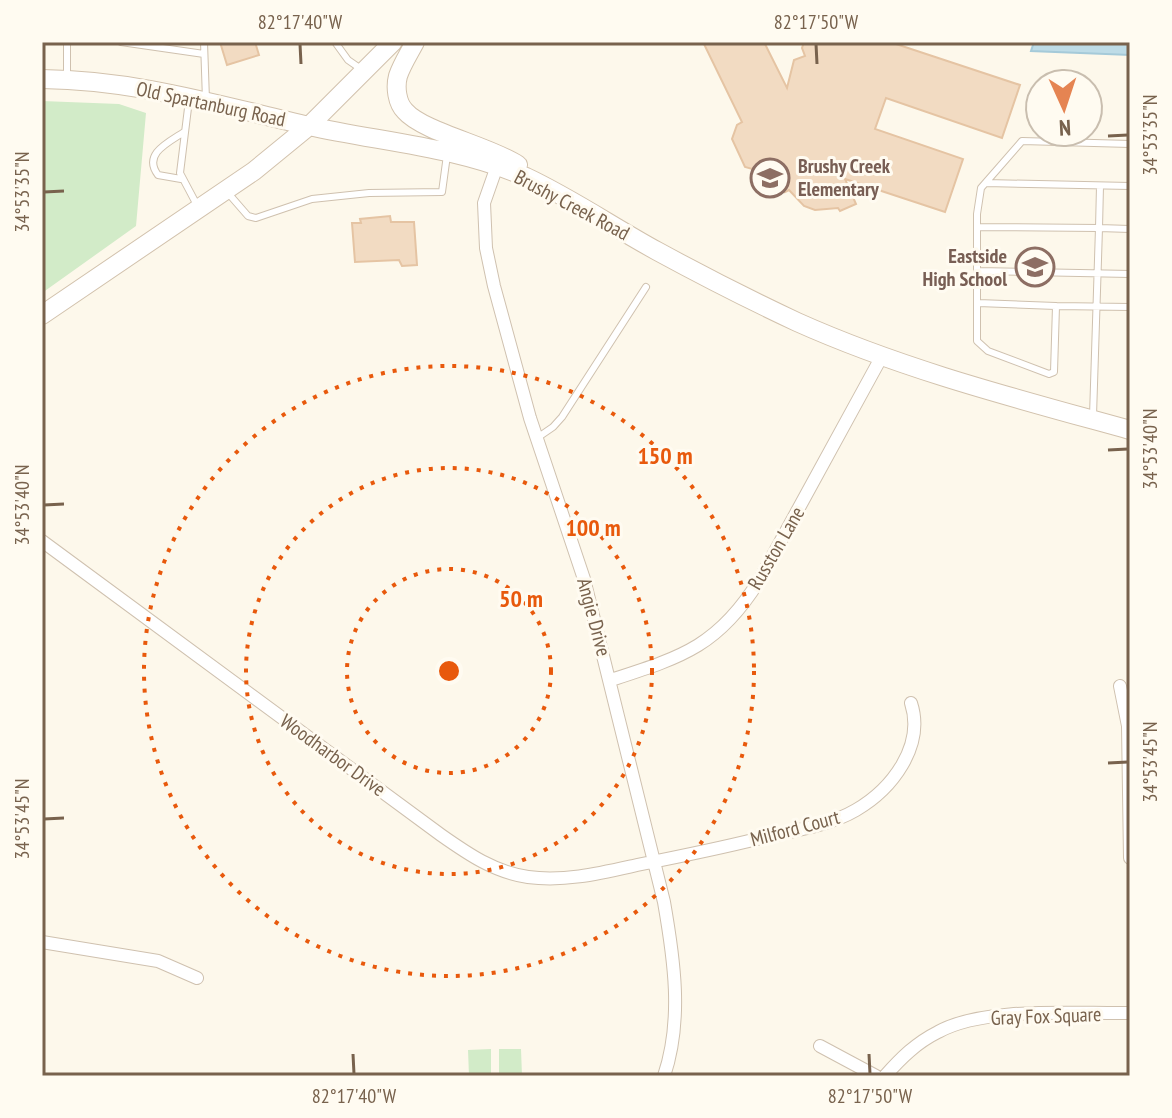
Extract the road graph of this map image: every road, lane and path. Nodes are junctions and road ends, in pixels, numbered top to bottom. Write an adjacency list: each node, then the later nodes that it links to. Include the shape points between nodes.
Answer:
1 (67, 42): 10 (lane)
2 (121, 42): 7 (lane)
3 (204, 42): 7 (lane)
4 (393, 42): 8 (street, Old Spartanburg Road)
5 (415, 42): 22 (street, via 398,75 403,110 506,157)
6 (337, 43): 8 (lane)
7 (204, 54): 11 (lane)
8 (364, 71): 12 (street, Old Spartanburg Road)
9 (42, 79): 10 (street, Old Spartanburg Road)
10 (67, 80): 11 (street, Old Spartanburg Road)
11 (198, 98): 12 (street, Old Spartanburg Road); 13 (lane)
12 (309, 126): 15 (street, Brushy Creek Road); 21 (street)
13 (184, 132): 17 (lane); 17 (lane, via 160,147 152,161 158,175)
14 (1130, 144): 18 (lane, via 1022,141)
15 (448, 152): 16 (street, Brushy Creek Road); 21 (lane, via 442,192 312,199 256,218)
16 (497, 166): 22 (street, Brushy Creek Road); 39 (street, Angie Drive, via 484,203 486,248)
17 (181, 179): 23 (lane)
18 (986, 183): 19 (lane); 24 (lane, via 981,188)
19 (1100, 186): 20 (lane); 25 (lane)
20 (1130, 186)
21 (226, 191): 23 (street)
22 (579, 207): 36 (street, Brushy Creek Road, via 784,315)
23 (199, 209): 35 (street)
24 (978, 227): 25 (lane); 27 (lane)
25 (1099, 228): 26 (lane); 28 (lane)
26 (1130, 229)
27 (977, 271): 28 (lane); 31 (lane)
28 (1097, 273): 29 (lane); 33 (lane)
29 (1130, 274)
30 (646, 287): 39 (lane, via 562,417)
31 (978, 303): 32 (lane); 32 (lane, via 977,341 988,351 1049,374 1054,372)
32 (1056, 306): 33 (lane)
33 (1095, 307): 34 (lane); 37 (lane)
34 (1130, 307)
35 (42, 315)
36 (882, 356): 37 (street, Brushy Creek Road); 41 (street, Russton Lane, via 739,610 688,653)
37 (1093, 420): 38 (street, Brushy Creek Road)
38 (1130, 430)
39 (537, 438): 41 (street, Angie Drive)
40 (42, 541): 45 (street, Woodharbor Drive, via 476,859 511,874 549,878)
41 (611, 680): 45 (street, Angie Drive)
42 (1120, 686): 44 (street, via 1128,726)
43 (911, 703): 45 (street, Milford Court, via 913,734 902,767 858,809 832,821)
44 (1130, 858)
45 (655, 862): 50 (street, Angie Drive, via 675,974 673,1038)
46 (42, 942): 47 (street, via 158,961)
47 (197, 978)
48 (1130, 1013): 52 (street, Gray Fox Square, via 1030,1014 963,1022 913,1047)
49 (820, 1046): 51 (street)
50 (664, 1076)
51 (876, 1076)
52 (885, 1076)

